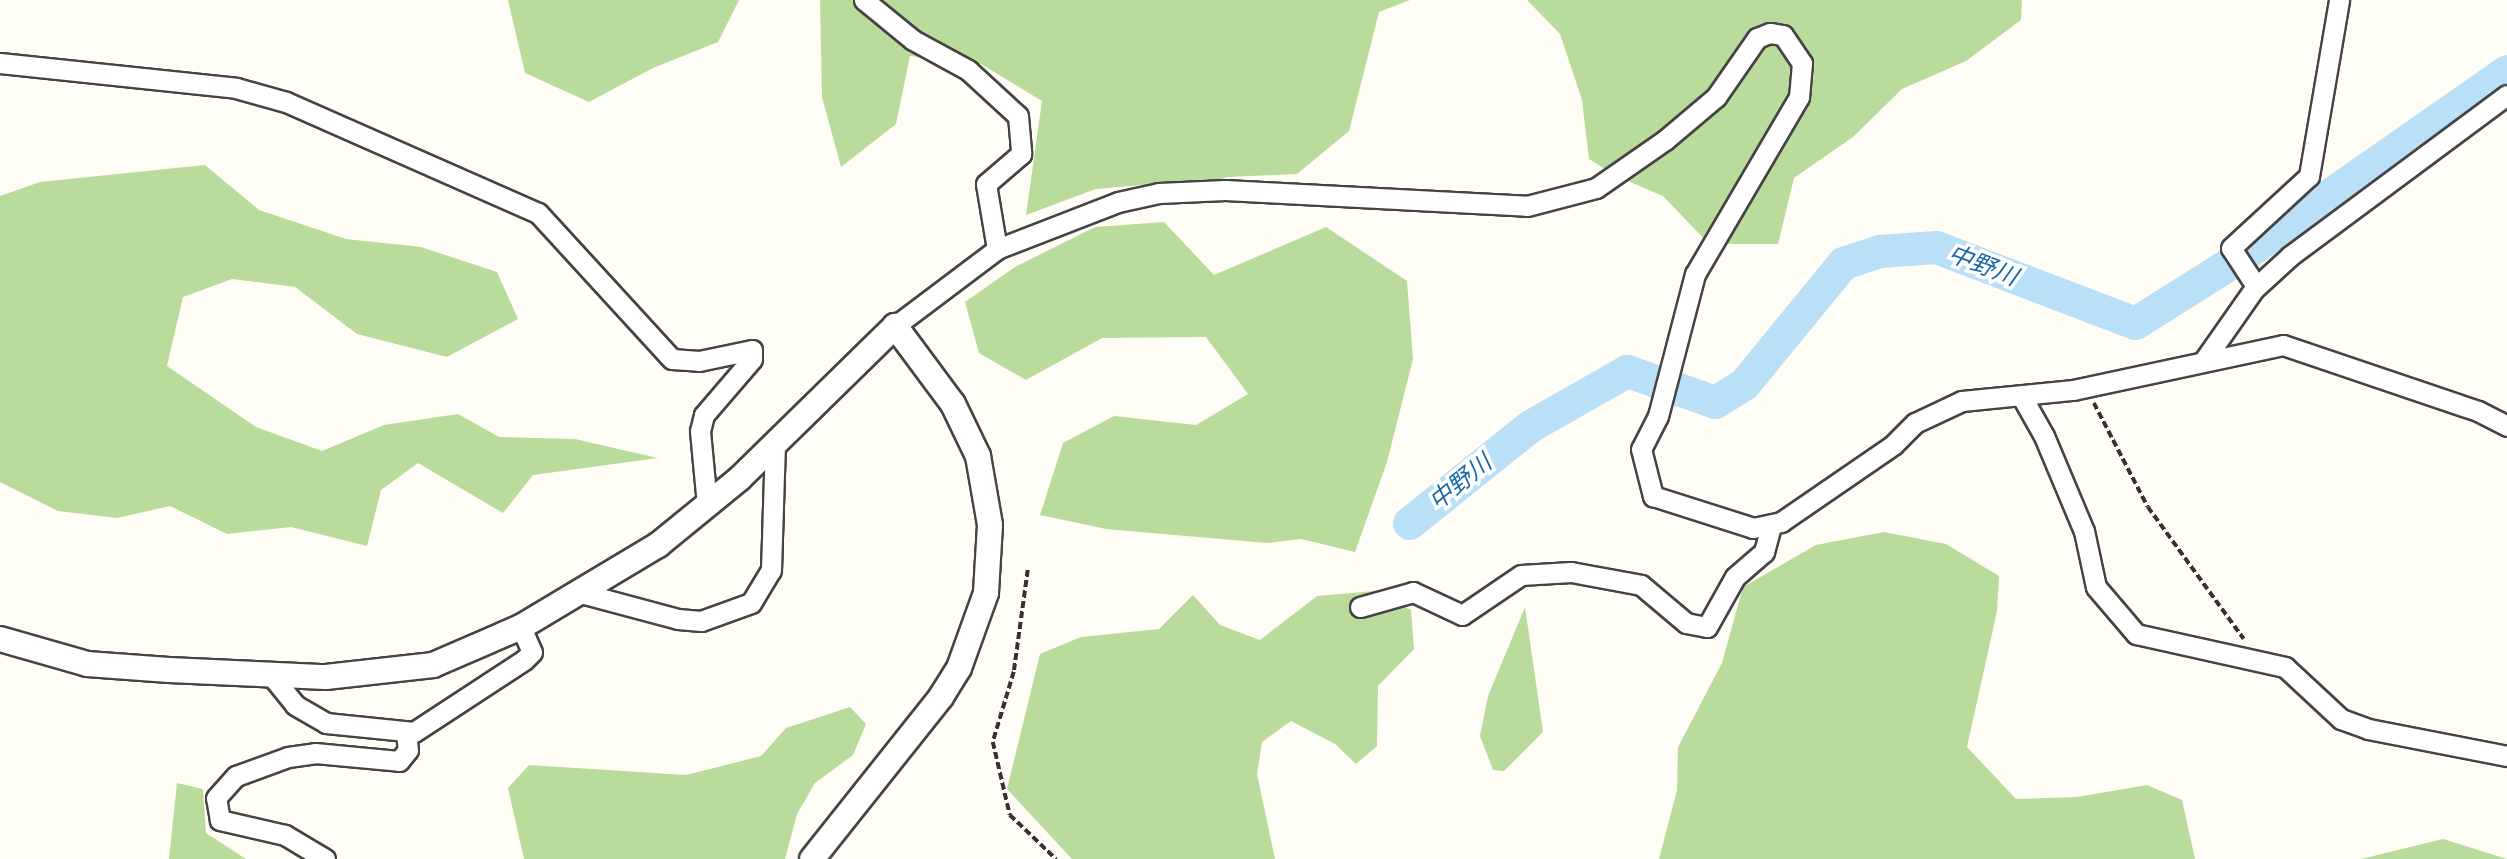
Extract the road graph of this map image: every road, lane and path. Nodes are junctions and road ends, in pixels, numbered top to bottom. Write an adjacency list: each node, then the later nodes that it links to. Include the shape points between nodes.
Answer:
1 (864, 0): 5 (street, via 913,40 968,70 1018,116 1021,154 985,184)
2 (2339, 0): 6 (street, via 2309,176 2231,248)
3 (0, 63): 13 (street, via 236,88 286,102 538,213 672,359 699,360 752,349 751,359 704,415 700,431)
4 (2507, 95): 6 (street)
5 (998, 250): 7 (street); 14 (street, via 1118,202 1159,193 1225,190 1527,206 1565,198 1596,188 1665,140 1716,97 1757,38 1783,35 1802,63 1799,97 1695,274 1661,405 1641,449 1653,496 1753,528)
6 (2256, 286): 8 (street)
7 (895, 326): 12 (street); 25 (street, via 953,404 978,456 990,525 986,593 959,668 941,697)
8 (2205, 359): 9 (street); 11 (street, via 2283,345 2478,411)
9 (2086, 388): 10 (street); 20 (path, via 2148,506)
10 (2022, 397): 14 (street, via 1980,396 1915,423 1893,445); 23 (street, via 2044,436 2084,531 2096,587 2136,634 2285,667 2341,719 2368,729)
11 (2507, 426)
12 (775, 444): 13 (street); 16 (street, via 771,570 751,603 701,621)
13 (707, 505): 16 (street, via 658,545)
14 (1771, 525): 17 (street, via 1764,552 1735,577 1707,627 1686,622 1641,585 1571,572 1521,575 1462,615 1413,592)
15 (1028, 570): 26 (path, via 1014,672 993,742 1010,815)
16 (580, 593): 18 (street)
17 (1360, 607)
18 (521, 627): 21 (street, via 433,665 360,676); 22 (street, via 532,652 524,660 428,725)
19 (0, 639): 21 (street, via 87,664)
20 (2251, 644)
21 (271, 676): 22 (street, via 295,705 326,723)
22 (406, 734): 24 (street, via 408,750 399,761 315,753 288,757 236,776 216,798 220,820 285,835)
23 (2507, 756)
24 (325, 859)
25 (812, 859)
26 (1056, 859)

